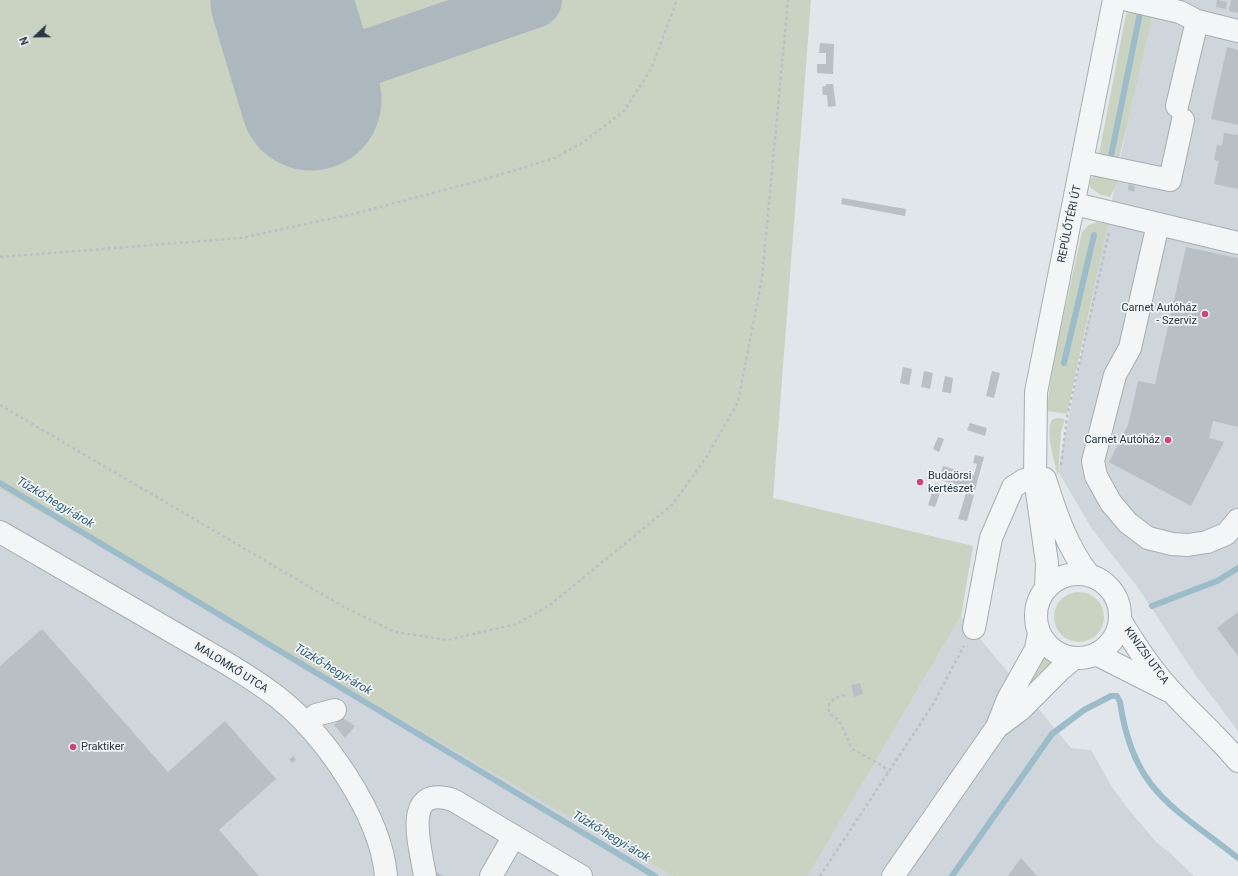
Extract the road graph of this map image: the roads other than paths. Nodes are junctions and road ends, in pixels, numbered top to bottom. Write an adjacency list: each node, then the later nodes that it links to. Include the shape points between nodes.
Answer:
1 (1114, 0): 5 (street, REPÜLŐTÉRI ÚT)
2 (1128, 0): 3 (street)
3 (1186, 11): 4 (street); 5 (street, via 1180,113 1170,180)
4 (1238, 31)
5 (1083, 162): 6 (street, REPÜLŐTÉRI ÚT)
6 (1075, 204): 7 (street); 9 (street, REPÜLŐTÉRI ÚT, via 1040,368 1036,398)
7 (1158, 224): 8 (street); 11 (street, via 1130,348 1115,375 1093,461 1096,476 1128,523 1148,538 1172,544 1207,542 1226,534)
8 (1238, 243)
9 (1035, 449): 10 (street, REPÜLŐTÉRI ÚT); 13 (street, REPÜLŐTÉRI ÚT, via 1059,523 1077,560)
10 (1035, 478): 14 (street, REPÜLŐTÉRI ÚT, via 1047,563); 16 (street, via 1024,480 1013,487 991,538)
11 (1238, 520)
12 (0, 532): 22 (street, MALOMKŐ UTCA, via 230,666 277,697)
13 (1089, 576): 14 (street, via 1066,576 1054,581); 15 (street, via 1098,579 1113,592 1120,611)
14 (1046, 589): 17 (street, via 1039,599 1036,610)
15 (1120, 620): 18 (street, via 1110,644); 20 (street, KINIZSI UTCA)
16 (974, 628)
17 (1039, 633): 19 (street, via 1052,650); 23 (street, via 1036,649 1008,699)
18 (1096, 654): 19 (street, via 1089,658); 20 (street, KINIZSI UTCA)
19 (1073, 659): 23 (street, via 1020,710)
20 (1172, 692): 24 (street, KINIZSI UTCA, via 1216,735)
21 (335, 710): 22 (street, via 316,715)
22 (306, 724): 26 (street, MALOMKŐ UTCA, via 332,755 360,798 385,864)
23 (997, 727): 30 (street)
24 (1238, 761)
25 (514, 836): 27 (street, via 453,800 443,797 428,800 417,814 416,826); 28 (street); 29 (street)
26 (386, 876)
27 (425, 876)
28 (491, 876)
29 (582, 876)
30 (893, 876)

